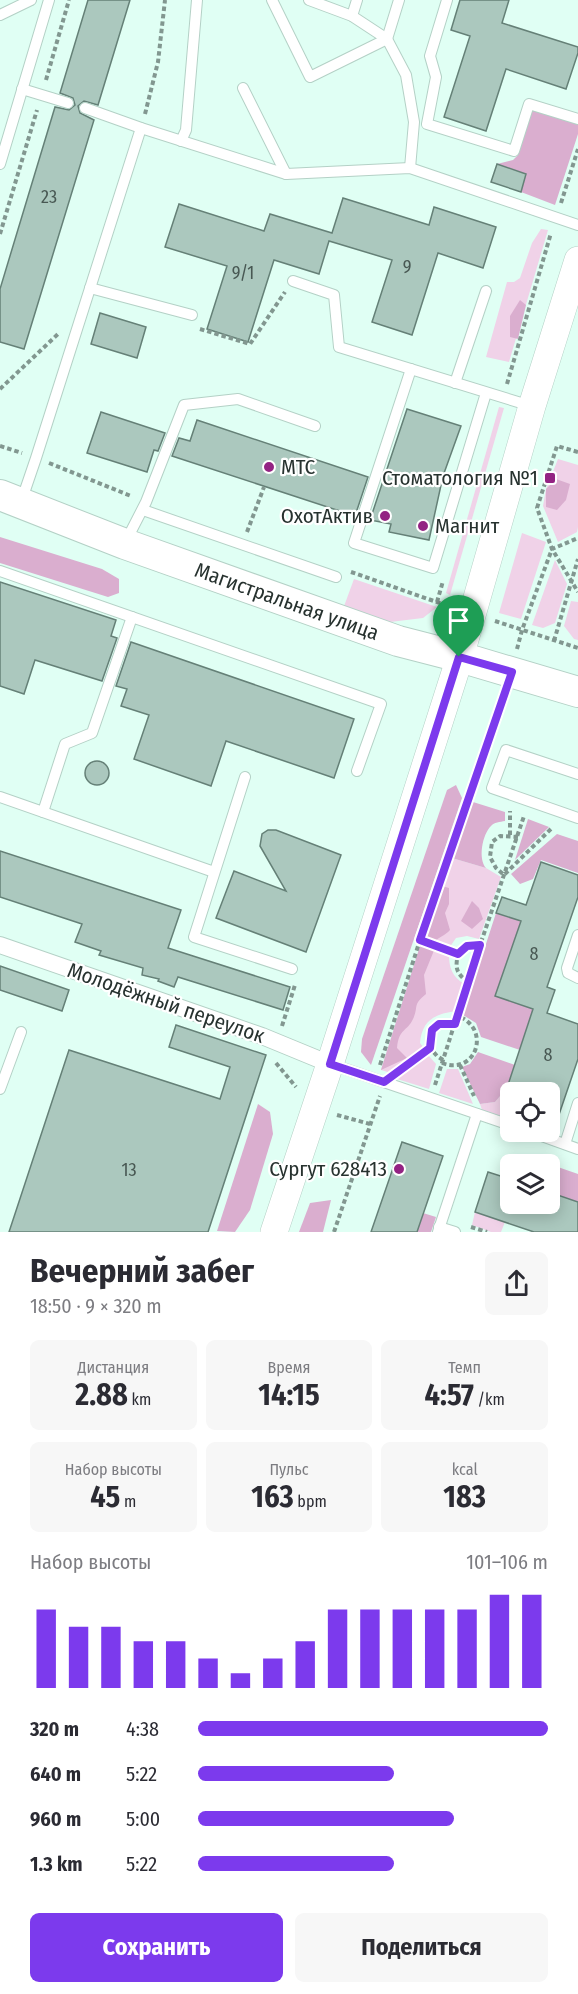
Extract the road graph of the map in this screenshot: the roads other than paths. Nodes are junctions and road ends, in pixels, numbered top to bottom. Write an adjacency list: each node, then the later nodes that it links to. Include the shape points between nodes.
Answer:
1 (31, 0): 9 (lane)
2 (49, 0): 13 (lane)
3 (197, 0): 18 (lane, via 186,130)
4 (272, 0): 11 (lane, via 310,77)
5 (309, 0): 10 (lane)
6 (357, 0): 10 (lane)
7 (399, 0): 11 (lane)
8 (447, 0): 16 (lane, via 430,56 436,77 427,124 514,151 529,104)
9 (0, 15)
10 (352, 16): 11 (lane)
11 (387, 39): 20 (lane, via 406,75 414,122)
12 (243, 88): 21 (lane)
13 (22, 89): 14 (lane); 19 (lane)
14 (68, 103)
15 (85, 108): 17 (lane)
16 (578, 119)
17 (141, 128): 18 (lane); 25 (lane)
18 (181, 141): 21 (lane)
19 (0, 164)
20 (410, 168): 21 (lane); 22 (lane)
21 (286, 174)
22 (578, 225)
23 (578, 261): 27 (street)
24 (293, 281): 29 (lane, via 334,295 339,347)
25 (90, 288): 28 (lane); 34 (lane, via 36,458)
26 (486, 291): 30 (lane)
27 (573, 291): 32 (street)
28 (192, 315)
29 (411, 369): 30 (lane); 31 (lane, via 354,543 433,568)
30 (455, 383): 31 (lane)
31 (486, 393): 32 (lane)
32 (532, 406): 40 (street)
33 (315, 426): 35 (lane, via 238,399 184,405)
34 (10, 499): 36 (main road, Магистральная улица)
35 (143, 510): 36 (lane); 38 (lane)
36 (125, 544): 40 (main road, Магистральная улица, via 398,641)
37 (0, 571): 39 (lane)
38 (336, 577)
39 (132, 617): 42 (lane, via 381,704); 46 (lane, via 92,733 65,744)
40 (459, 657): 41 (main road, Магистральная улица); 54 (street)
41 (578, 692)
42 (357, 771)
43 (578, 774): 47 (lane, via 506,750 492,788)
44 (244, 777): 48 (lane)
45 (0, 797): 46 (lane)
46 (43, 812): 48 (lane)
47 (578, 818)
48 (214, 872): 51 (lane, via 194,938)
49 (578, 935): 52 (lane, via 567,968 568,973)
50 (0, 945): 54 (street, Молодёжный переулок)
51 (292, 969)
52 (578, 978)
53 (21, 1032): 55 (lane)
54 (330, 1064): 57 (lane); 63 (street)
55 (0, 1089)
56 (578, 1103): 60 (lane)
57 (477, 1114): 58 (lane); 62 (lane)
58 (500, 1122)
59 (559, 1142): 60 (lane)
60 (565, 1144): 61 (lane)
61 (578, 1149)
62 (439, 1229): 64 (lane)
63 (274, 1232)
64 (455, 1232)

